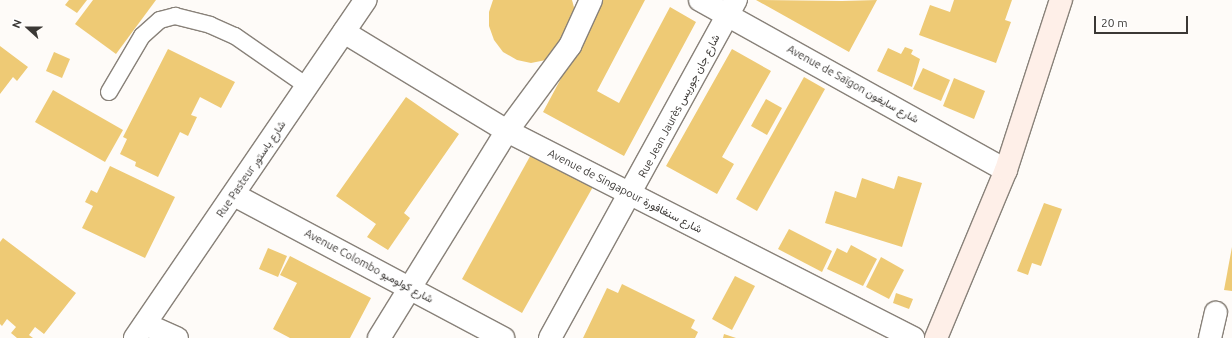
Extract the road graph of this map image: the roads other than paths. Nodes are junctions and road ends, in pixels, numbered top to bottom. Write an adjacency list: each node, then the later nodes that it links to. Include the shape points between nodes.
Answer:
1 (366, 0): 6 (street, Rue Pasteur شارع باستور)
2 (591, 0): 9 (street, via 570,46)
3 (700, 0): 5 (street, Avenue de Saïgon شارع سايغون)
4 (1061, 0): 10 (street)
5 (732, 7): 10 (street, Avenue de Saïgon شارع سايغون); 11 (street, Rue Jean Jaurès شارع جان جوريس)
6 (344, 32): 7 (street, Rue Pasteur شارع باستور); 9 (street, Avenue de Singapour شارع سنغافورة)
7 (307, 86): 8 (lane, via 235,36 210,25 175,16 160,20 142,36); 12 (street, Rue Pasteur شارع باستور)
8 (109, 92)
9 (507, 131): 11 (street, Avenue de Singapour شارع سنغافورة); 13 (street)
10 (1006, 170): 21 (street)
11 (632, 194): 19 (street, Rue Jean Jaurès شارع جان جوريس); 20 (street, Avenue de Singapour شارع سنغافورة)
12 (234, 195): 13 (street, Avenue Colombo شارع كولومبو); 15 (street, Rue Pasteur شارع باستور)
13 (408, 287): 17 (street); 18 (street, Avenue Colombo شارع كولومبو)
14 (1216, 312): 22 (street)
15 (140, 331): 16 (street)
16 (177, 338)
17 (379, 338)
18 (503, 338)
19 (550, 338)
20 (913, 338)
21 (936, 338)
22 (1210, 338)

